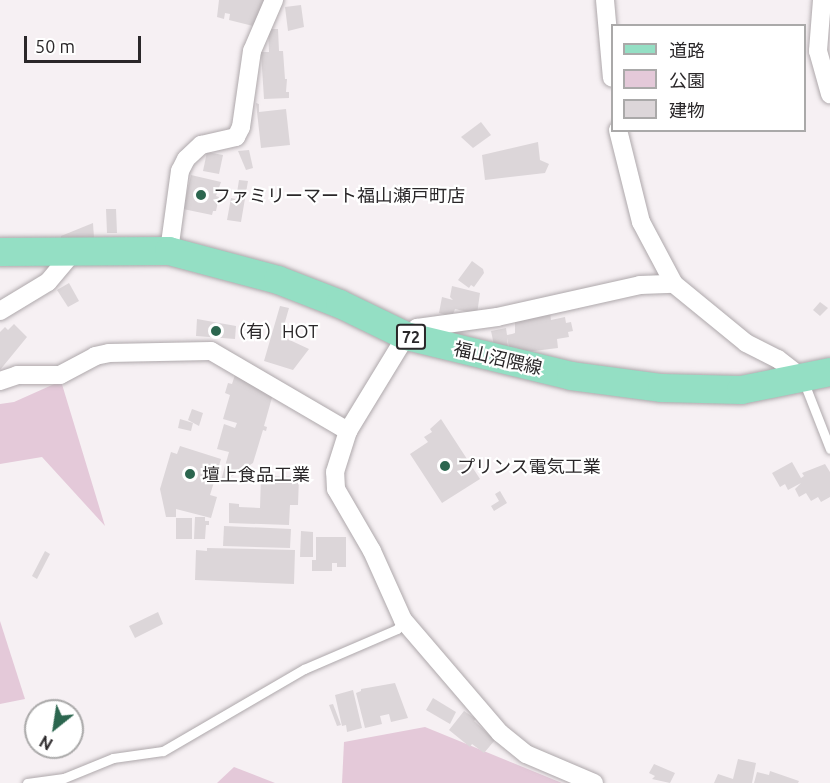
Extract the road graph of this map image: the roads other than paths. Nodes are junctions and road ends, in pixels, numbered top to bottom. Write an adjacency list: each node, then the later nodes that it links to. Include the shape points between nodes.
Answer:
1 (274, 0): 7 (street, via 252,51 241,127 236,137 201,145 180,171)
2 (605, 0): 4 (street)
3 (822, 0): 5 (street, via 818,51)
4 (611, 67)
5 (830, 94)
6 (618, 132): 10 (street, via 641,222)
7 (170, 251): 9 (main road, 福山沼隈線 / 72); 12 (main road, 福山沼隈線 / 72, via 278,280)
8 (0, 252): 9 (main road, 福山沼隈線 / 72)
9 (73, 252): 11 (street, via 48,282)
10 (674, 284): 12 (street, via 640,285 497,316 417,328); 14 (street, via 746,343 778,359)
11 (0, 310)
12 (406, 336): 14 (main road, 福山沼隈線 / 72, via 571,376 662,388 741,390); 16 (street)
13 (830, 372): 14 (main road, 福山沼隈線 / 72)
14 (802, 378): 17 (lane)
15 (0, 381): 16 (street, via 17,375 60,375 109,353 211,351)
16 (348, 431): 18 (street, via 335,472 336,489 372,551)
17 (830, 449)
18 (403, 620): 19 (lane, via 397,629 304,669 163,751 113,758 64,778); 20 (street, via 500,733 526,754)
19 (27, 783)
20 (594, 783)

